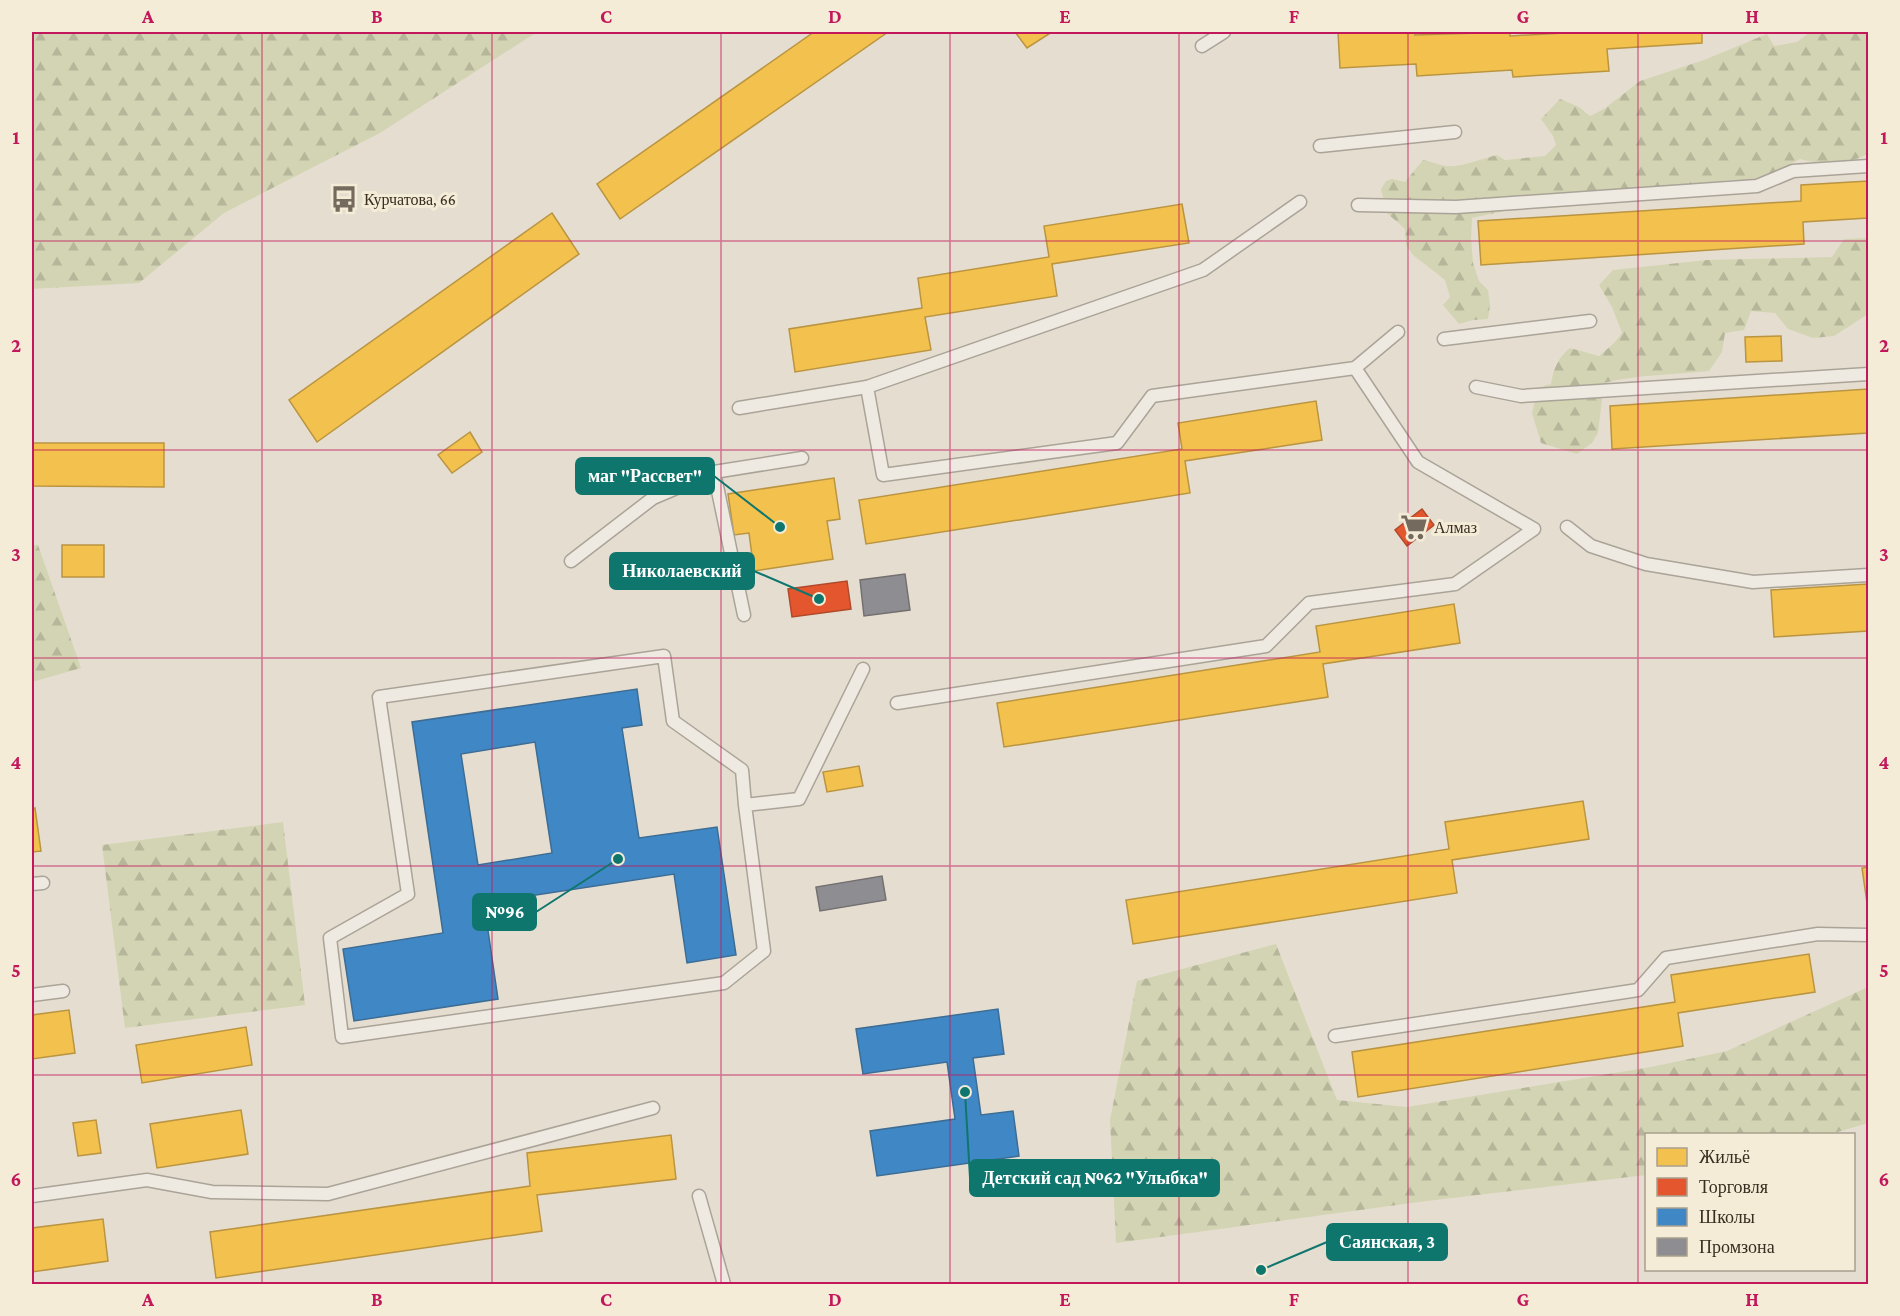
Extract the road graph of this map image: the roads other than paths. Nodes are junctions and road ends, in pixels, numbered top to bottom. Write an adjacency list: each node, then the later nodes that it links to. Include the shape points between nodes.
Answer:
1 (1224, 32): 2 (lane)
2 (1202, 46)
3 (1455, 132): 4 (lane)
4 (1320, 146)
5 (1869, 166): 7 (lane, via 1793,171 1746,187 1456,207)
6 (1300, 202): 13 (lane, via 1203,270)
7 (1358, 205)
8 (1590, 321): 10 (lane)
9 (1398, 332): 11 (lane)
10 (1444, 339)
11 (1355, 368): 13 (lane, via 1152,396 1117,443 883,475); 23 (lane, via 1418,462 1534,529 1455,584 1309,603 1266,646)
12 (1869, 374): 14 (lane, via 1521,396)
13 (867, 387): 15 (lane)
14 (1476, 387)
15 (739, 408)
16 (802, 458): 17 (lane)
17 (714, 472): 19 (lane, via 653,498); 21 (lane)
18 (1567, 527): 20 (lane, via 1591,546 1646,564 1753,582)
19 (571, 561)
20 (1869, 575)
21 (744, 615)
22 (862, 669): 24 (lane, via 799,799)
23 (897, 703)
24 (745, 805): 24 (lane, via 742,770 673,721 664,656 379,697 408,894 330,938 342,1037 724,983 764,951)
25 (1869, 935): 28 (lane, via 1818,934 1666,957 1638,990)
26 (63, 991): 27 (lane)
27 (32, 995)
28 (1335, 1036)
29 (653, 1108): 30 (lane, via 328,1194 212,1192 147,1180)
30 (32, 1196)
31 (699, 1196): 32 (lane)
32 (724, 1284)

